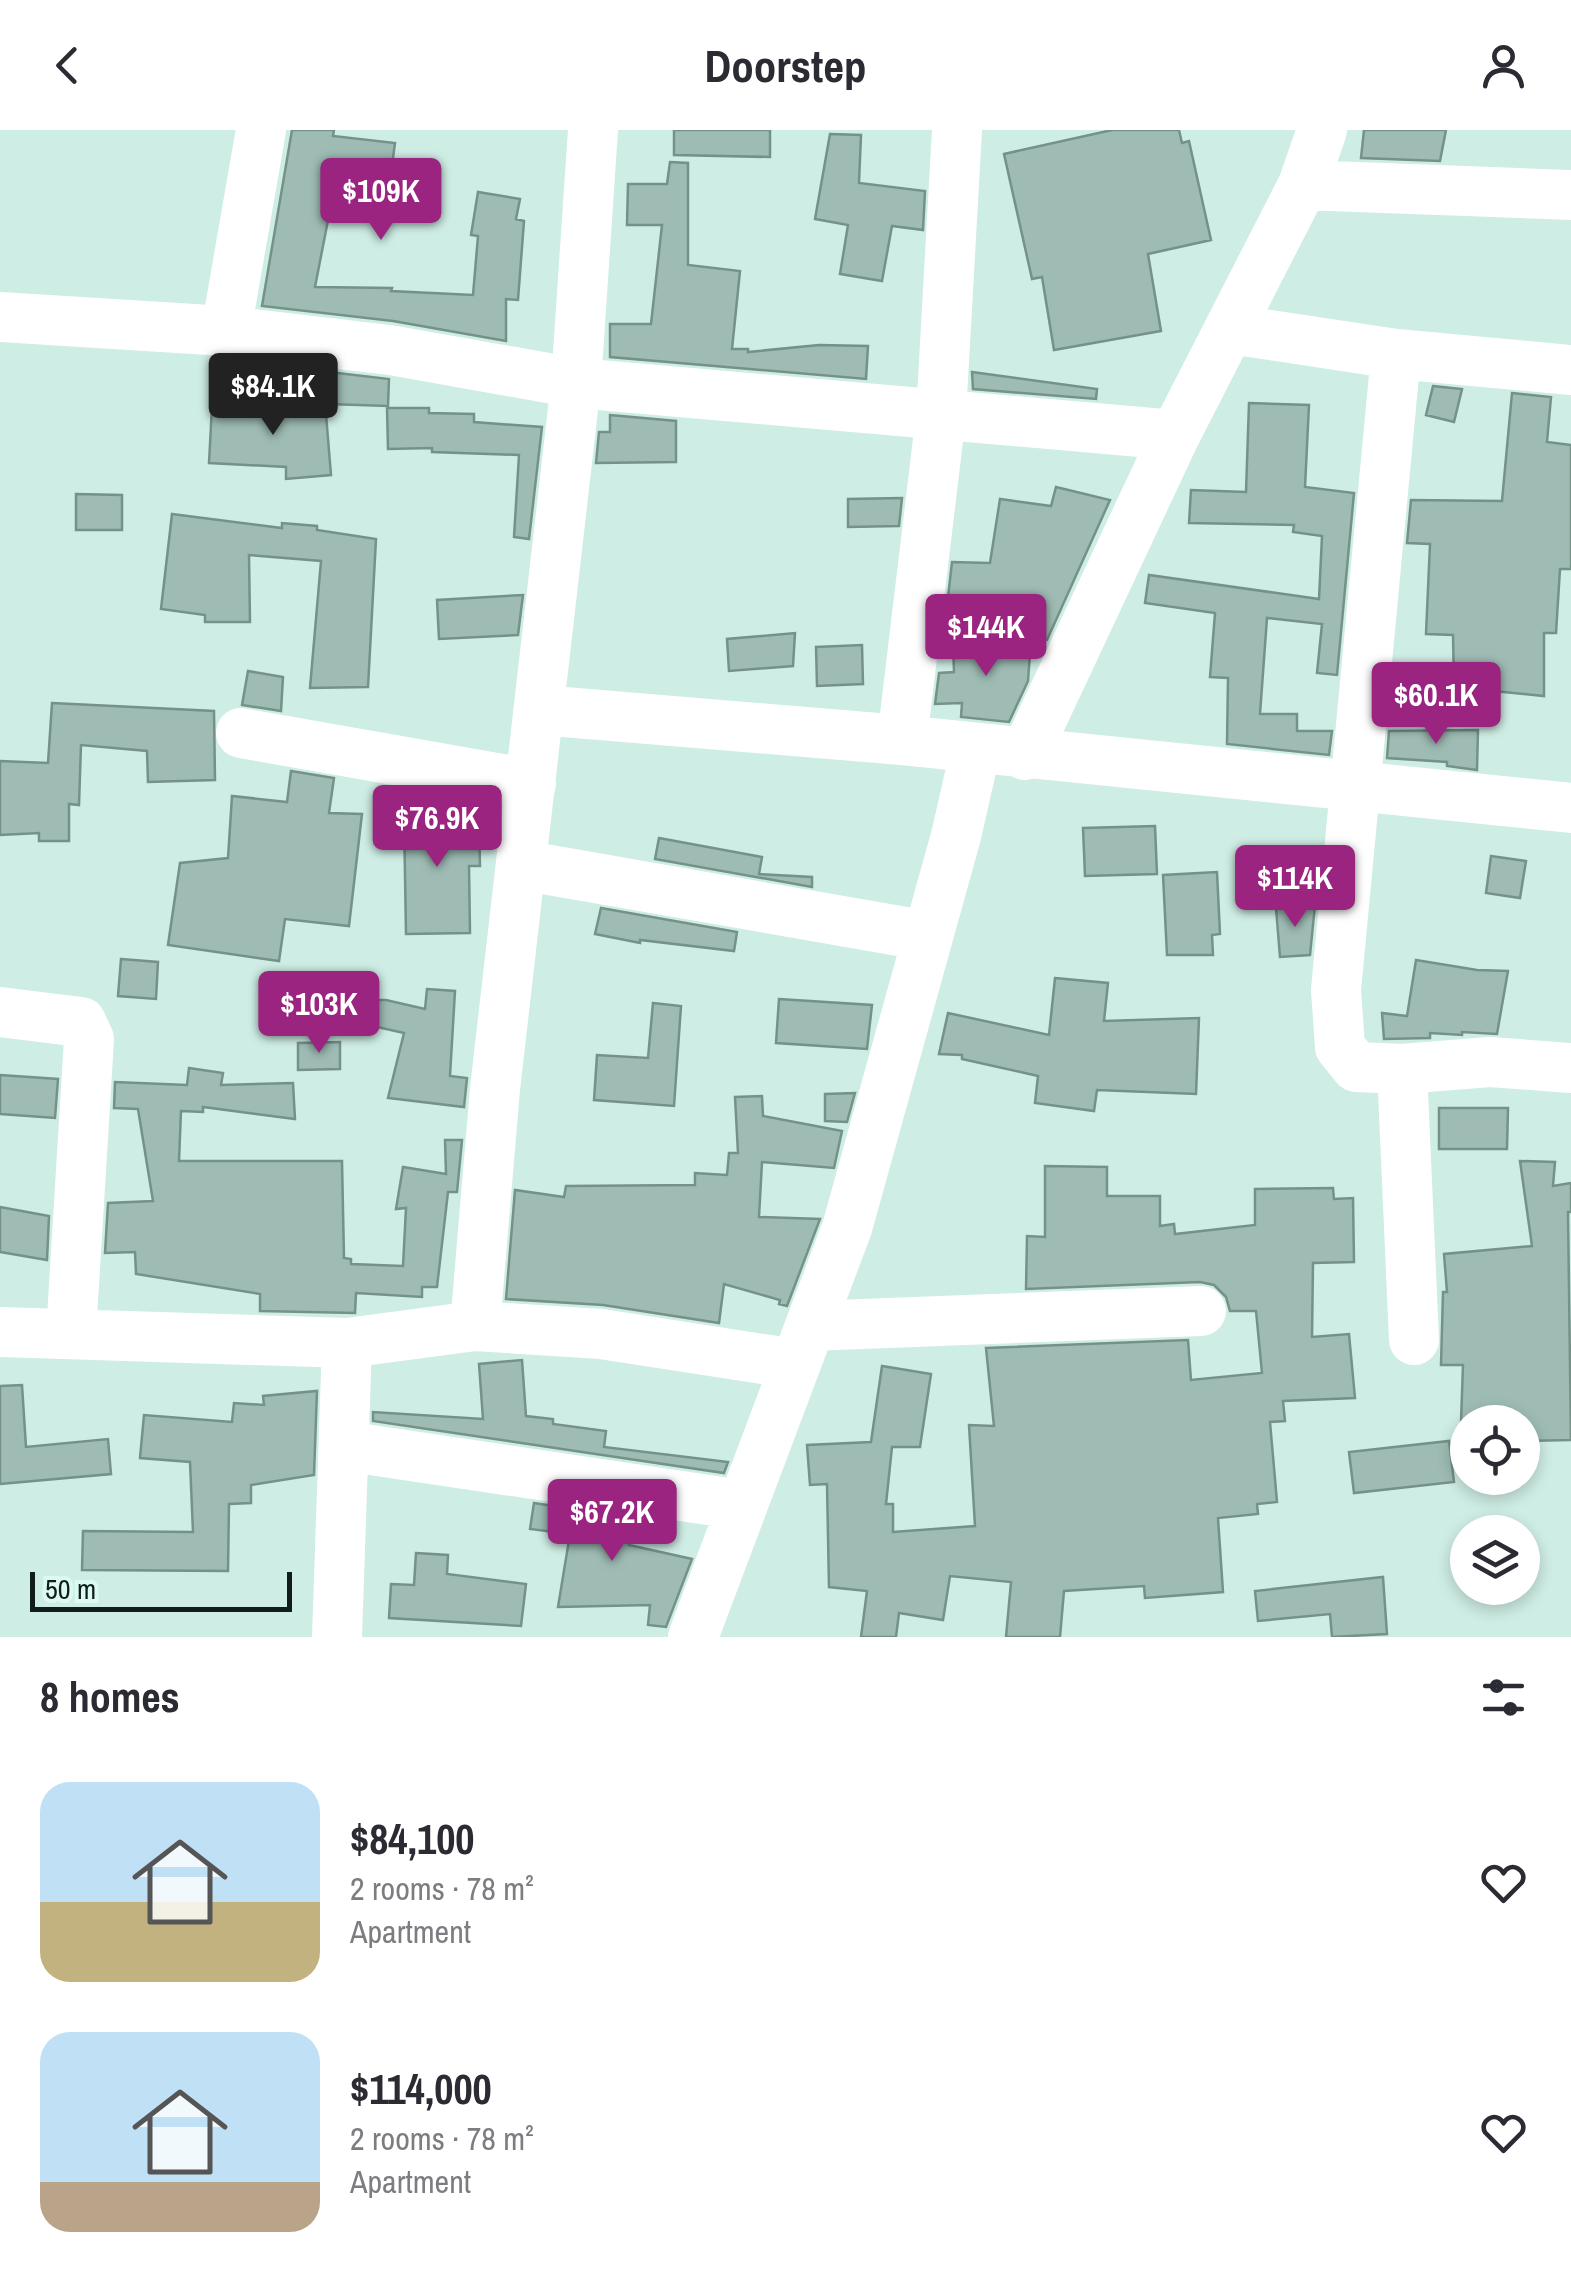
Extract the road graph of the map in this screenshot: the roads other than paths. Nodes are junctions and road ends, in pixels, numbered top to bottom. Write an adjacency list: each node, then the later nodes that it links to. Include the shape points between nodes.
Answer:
1 (261, 130): 9 (street)
2 (594, 130): 12 (street)
3 (956, 130): 13 (street)
4 (1322, 130): 5 (street)
5 (1304, 185): 6 (street); 8 (street)
6 (1571, 195)
7 (0, 318): 9 (street)
8 (1230, 329): 10 (street); 14 (street)
9 (226, 332): 12 (street, via 390,350)
10 (1396, 354): 11 (street); 21 (street)
11 (1571, 370)
12 (576, 383): 13 (street); 15 (street)
13 (941, 415): 14 (street); 17 (street)
14 (1176, 436): 19 (street)
15 (540, 710): 17 (street); 20 (street)
16 (241, 733): 20 (street)
17 (902, 740): 18 (street)
18 (976, 748): 19 (street); 24 (street)
19 (1025, 754): 21 (street)
20 (531, 784): 23 (street)
21 (1357, 785): 22 (street); 27 (street, via 1336,990 1340,1046 1356,1068)
22 (1571, 808)
23 (521, 865): 24 (street); 29 (street)
24 (928, 936): 34 (street, via 847,1228)
25 (0, 1012): 31 (street, via 80,1022 89,1038)
26 (1571, 1068): 27 (street, via 1490,1062)
27 (1402, 1069): 32 (street)
28 (1201, 1310): 34 (street)
29 (475, 1326): 33 (street); 34 (street)
30 (0, 1332): 31 (street)
31 (70, 1334): 33 (street)
32 (1414, 1340)
33 (347, 1343): 35 (street)
34 (802, 1345): 36 (street)
35 (344, 1446): 36 (street); 37 (street)
36 (742, 1505): 38 (street)
37 (337, 1637)
38 (693, 1637)

